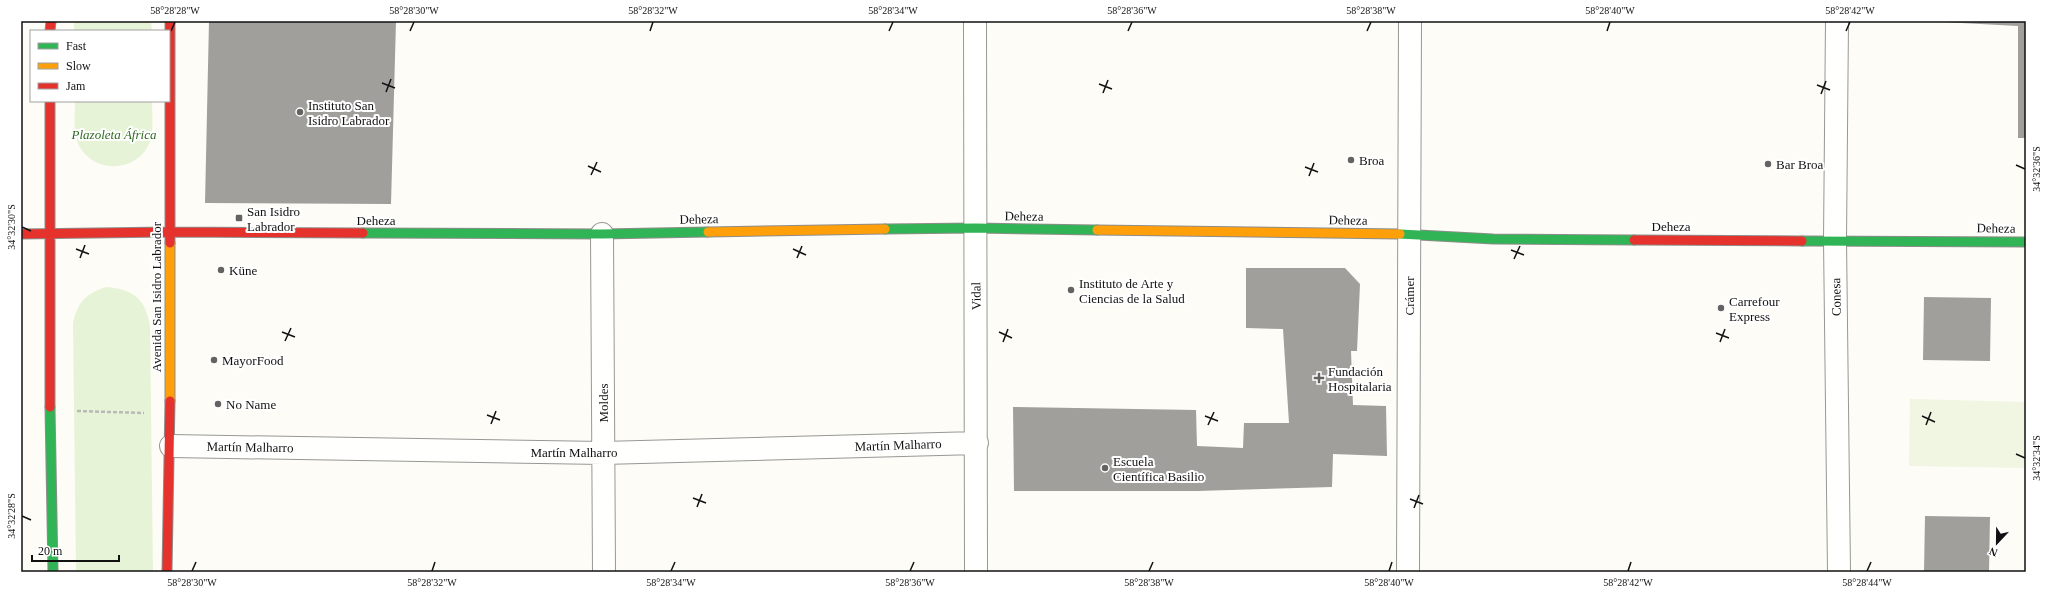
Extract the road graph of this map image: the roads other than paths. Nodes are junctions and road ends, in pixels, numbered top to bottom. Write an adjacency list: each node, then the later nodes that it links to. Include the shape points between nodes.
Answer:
1 (975, 21): 6 (street, Vidal)
2 (1410, 21): 11 (street, Crámer)
3 (1836, 21): 12 (street, Conesa)
4 (50, 102): 9 (street)
5 (169, 102): 7 (street, Avenida San Isidro Labrador)
6 (975, 228): 10 (street, Deheza); 11 (street, Deheza); 14 (street, Vidal)
7 (168, 232): 9 (street, Deheza); 10 (street, Deheza); 15 (street, Avenida San Isidro Labrador)
8 (21, 234): 9 (street, Deheza)
9 (51, 234): 17 (street, via 50,410)
10 (602, 234): 16 (street, Moldes)
11 (1409, 234): 12 (street, Deheza, via 1493,239); 21 (street, Crámer)
12 (1835, 240): 13 (street, Deheza); 22 (street, Conesa)
13 (2026, 242)
14 (977, 443): 16 (street, Martín Malharro); 20 (street, Vidal)
15 (171, 446): 16 (street, Martín Malharro); 18 (street, Avenida San Isidro Labrador)
16 (603, 453): 19 (street, Moldes)
17 (53, 572)
18 (166, 572)
19 (604, 572)
20 (976, 572)
21 (1408, 572)
22 (1839, 572)

